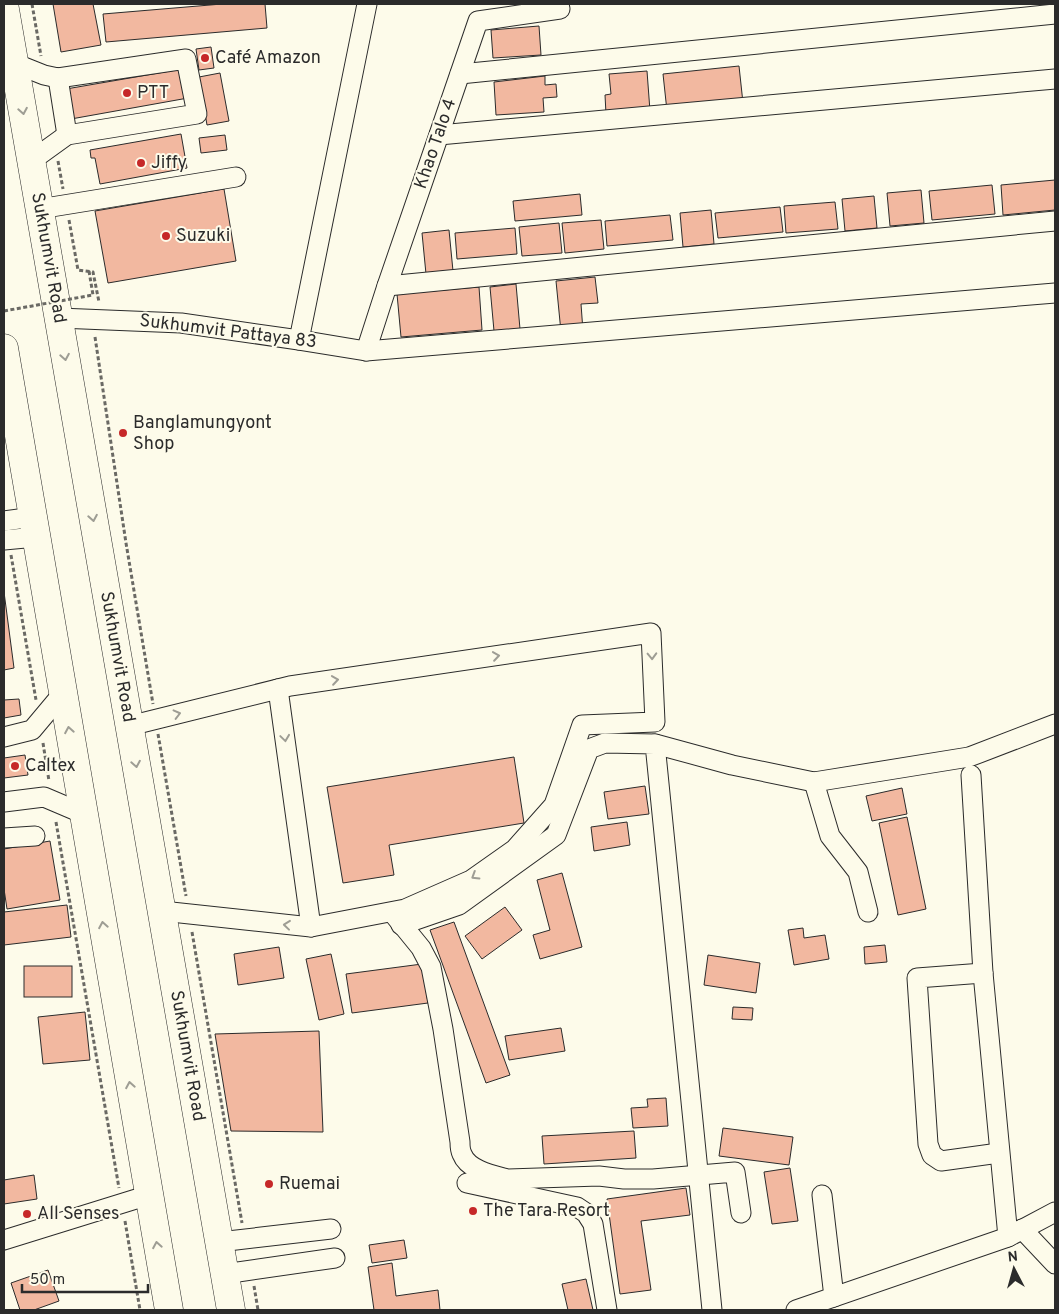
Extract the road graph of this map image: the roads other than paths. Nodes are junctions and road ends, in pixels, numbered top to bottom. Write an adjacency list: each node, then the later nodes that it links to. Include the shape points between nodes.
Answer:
1 (4, 4): 5 (highway, Sukhumvit Road)
2 (367, 4): 18 (street)
3 (559, 4): 6 (street, Khao Talo 4, via 560,9 478,21)
4 (1055, 14): 6 (street)
5 (14, 63): 7 (street); 11 (highway, Sukhumvit Road, one-way to 11)
6 (460, 74): 9 (street, Khao Talo 4)
7 (51, 76): 10 (street); 10 (street, via 186,59 196,114)
8 (1055, 79): 9 (street)
9 (439, 135): 15 (street, Khao Talo 4)
10 (61, 140): 11 (street)
11 (31, 161): 13 (highway, Sukhumvit Road)
12 (236, 177): 13 (street)
13 (39, 209): 17 (highway, Sukhumvit Road)
14 (1055, 221): 15 (street)
15 (387, 286): 20 (street, Khao Talo 4)
16 (1055, 293): 20 (street, Sukhumvit Pattaya 83)
17 (59, 318): 18 (street, Sukhumvit Pattaya 83, via 181,323); 27 (highway, Sukhumvit Road, one-way to 27)
18 (299, 340): 20 (street, Sukhumvit Pattaya 83)
19 (4, 348): 22 (highway)
20 (366, 351)
21 (4, 521): 22 (street)
22 (34, 527): 23 (street); 25 (highway)
23 (6, 540)
24 (278, 689): 27 (street, one-way to 24); 38 (street, one-way to 38, via 651,633 655,722 582,725 554,805 515,849 470,880 405,909); 39 (street, one-way to 39)
25 (63, 693): 28 (street, via 32,730); 33 (highway, one-way to 25)
26 (1055, 724): 31 (street, via 969,757)
27 (129, 726): 36 (highway, Sukhumvit Road, one-way to 36)
28 (4, 737)
29 (655, 744): 31 (street, via 732,765); 38 (street, via 604,743 589,749 556,835 459,905); 42 (street)
30 (971, 775): 40 (street)
31 (814, 782): 37 (street, via 830,836 858,872)
32 (4, 802): 33 (street, via 44,797)
33 (84, 814): 44 (highway, one-way to 33)
34 (35, 836): 35 (street)
35 (4, 838)
36 (162, 911): 39 (street, one-way to 36); 51 (highway, Sukhumvit Road)
37 (868, 912)
38 (396, 918): 39 (street); 42 (street, via 421,948 431,967 462,1154 467,1161 492,1175 507,1179 599,1176 652,1179)
39 (311, 927)
40 (984, 973): 41 (street); 41 (street, via 917,978 928,1144 932,1155 941,1161)
41 (999, 1153): 49 (street)
42 (699, 1175): 47 (street, via 735,1172); 59 (street)
43 (467, 1183): 58 (street, via 577,1207 586,1213 593,1224)
44 (149, 1195): 50 (street); 56 (highway, one-way to 44)
45 (822, 1195): 55 (street)
46 (1055, 1212): 49 (street)
47 (741, 1213)
48 (330, 1229): 51 (street)
49 (1015, 1233): 53 (street); 55 (street)
50 (4, 1240)
51 (232, 1240): 54 (highway, Sukhumvit Road)
52 (335, 1258): 54 (street)
53 (1055, 1264)
54 (238, 1273): 57 (highway, Sukhumvit Road)
55 (834, 1297): 60 (street)
56 (169, 1310)
57 (231, 1310)
58 (607, 1310)
59 (712, 1310)
60 (796, 1310)

